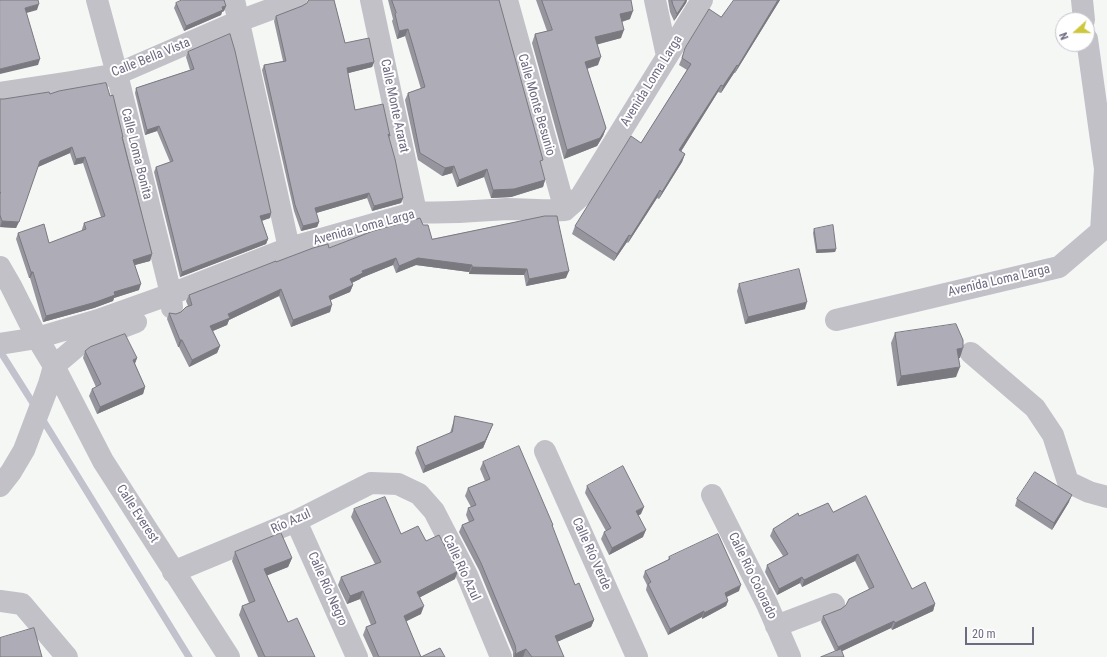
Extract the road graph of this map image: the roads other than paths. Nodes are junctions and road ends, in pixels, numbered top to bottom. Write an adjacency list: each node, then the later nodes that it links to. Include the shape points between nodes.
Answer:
1 (97, 0): 13 (street, Calle Loma Bonita)
2 (234, 0): 10 (street)
3 (296, 0): 10 (street, Calle Bella Vista)
4 (372, 0): 16 (street, Calle Monte Ararat)
5 (507, 0): 15 (street, Calle Monte Besunio)
6 (655, 0): 12 (street)
7 (702, 0): 12 (street, Avenida Loma Larga)
8 (1082, 0): 9 (street)
9 (1083, 12)
10 (239, 21): 13 (street, Calle Bella Vista); 17 (street)
11 (1089, 52): 20 (street, Avenida Loma Larga, via 1105,169 1101,232 1059,267)
12 (667, 56): 15 (street, Avenida Loma Larga, via 582,196)
13 (117, 74): 14 (street, Calle Bella Vista); 19 (street, Calle Loma Bonita)
14 (0, 93)
15 (566, 210): 16 (street, Avenida Loma Larga, via 508,209 437,214)
16 (416, 212): 17 (street, Avenida Loma Larga)
17 (289, 248): 19 (street, Avenida Loma Larga)
18 (0, 267): 23 (street, Calle Everest)
19 (172, 301): 23 (street, Avenida Loma Larga); 23 (street, Avenida Loma Larga, via 98,320)
20 (836, 320)
21 (2, 351): 23 (street, Avenida Loma Larga)
22 (971, 354): 28 (street, via 1035,408 1054,435 1068,482 1089,492)
23 (46, 359): 25 (street, via 24,450); 30 (street, Calle Everest, via 103,461)
24 (545, 451): 38 (street, Calle Río Verde)
25 (0, 486)
26 (408, 489): 29 (street, Río Azul, via 398,484 371,483); 37 (street, Calle Río Azul, via 419,494 434,511 467,576)
27 (712, 496): 33 (street, Calle Río Colorado)
28 (1107, 496)
29 (296, 521): 30 (street, Río Azul); 36 (street, Calle Río Negro)
30 (173, 572): 35 (street, Calle Everest)
31 (0, 601): 34 (street, via 22,604)
32 (834, 604): 33 (street)
33 (776, 626): 39 (street, Calle Río Colorado)
34 (67, 657)
35 (229, 657)
36 (357, 657)
37 (501, 657)
38 (637, 657)
39 (790, 657)

